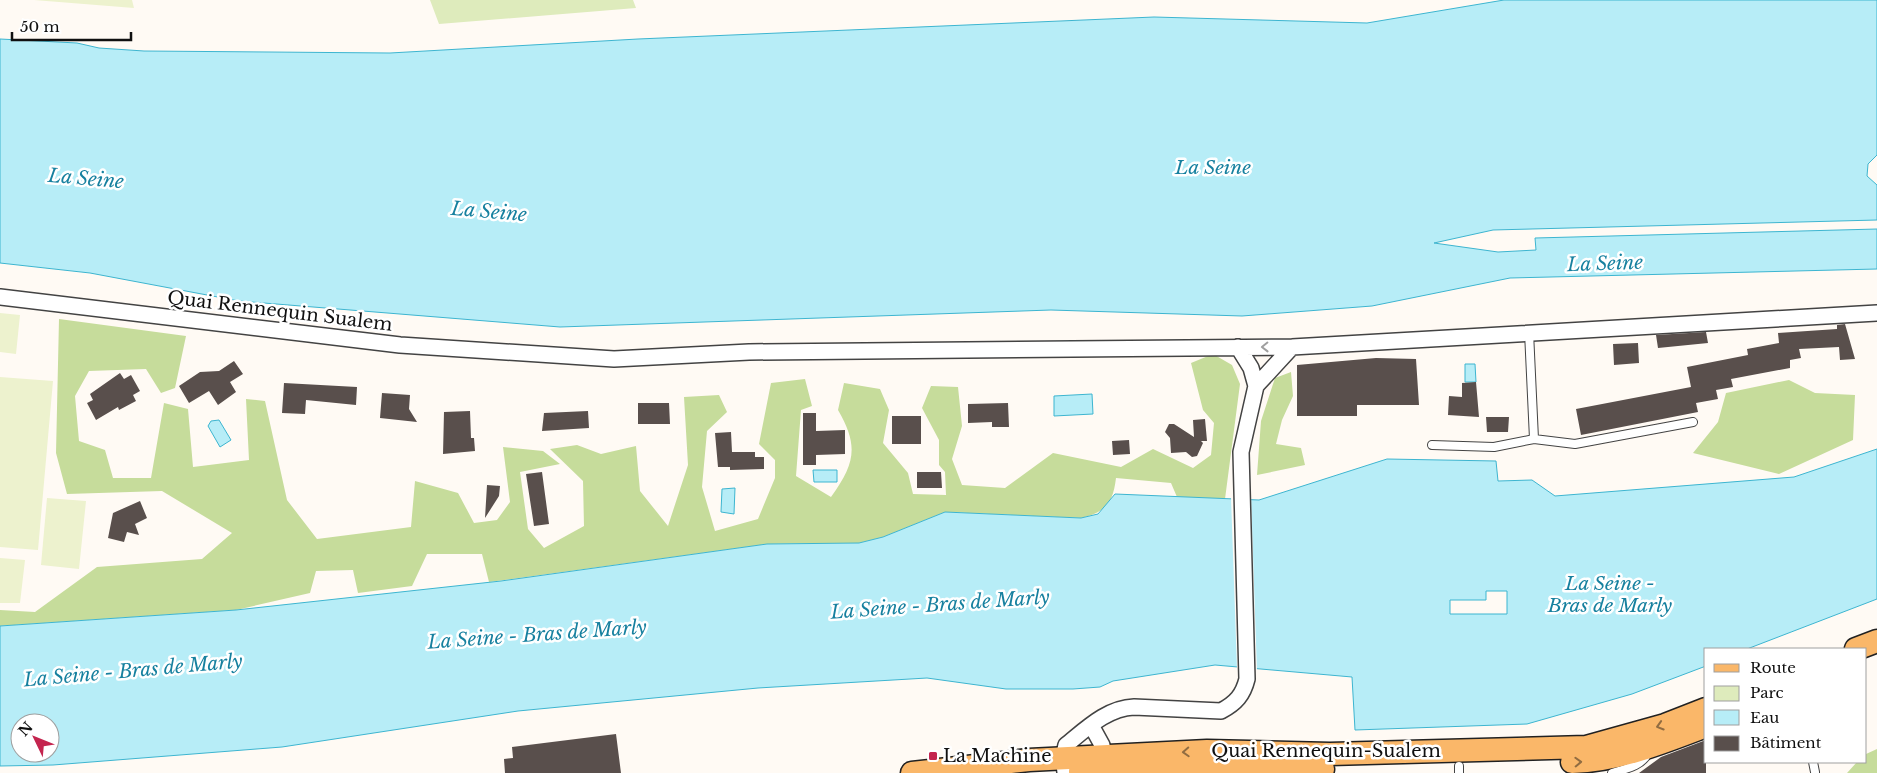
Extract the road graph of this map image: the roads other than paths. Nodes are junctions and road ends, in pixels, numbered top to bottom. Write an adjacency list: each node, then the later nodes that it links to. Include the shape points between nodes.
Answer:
1 (0, 297): 4 (street, Quai Rennequin Sualem, via 400,345 614,359 749,352)
2 (1877, 313): 3 (street, Quai Rennequin Sualem)
3 (1529, 332): 5 (street, Quai Rennequin Sualem); 8 (lane)
4 (1238, 347): 5 (street, Quai Rennequin Sualem, one-way to 4); 6 (street, via 1251,368)
5 (1292, 347): 6 (street)
6 (1256, 386): 13 (street, via 1241,452 1247,679 1240,697 1221,711 1123,707)
7 (1693, 422): 8 (lane, via 1575,444)
8 (1534, 438): 9 (lane, via 1494,447)
9 (1432, 445)
10 (1877, 641): 11 (main road)
11 (1859, 648)
12 (1704, 710): 16 (main road, Quai Rennequin-Sualem, one-way to 16, via 1665,725 1586,747 1330,754 1207,751)
13 (1091, 725): 16 (street, via 1102,745); 17 (street, via 1066,745)
14 (1704, 727): 15 (main road, Quai Rennequin-Sualem)
15 (1649, 746): 18 (main road, Quai Rennequin-Sualem, one-way to 15, via 1587,762); 20 (lane, via 1646,758 1638,765)
16 (1104, 764): 17 (main road, Quai Rennequin-Sualem); 18 (main road, Quai Rennequin-Sualem, via 1176,772)
17 (1062, 768): 19 (main road, Quai Rennequin-Sualem)
18 (1459, 769)
19 (912, 773)
20 (1612, 773)

